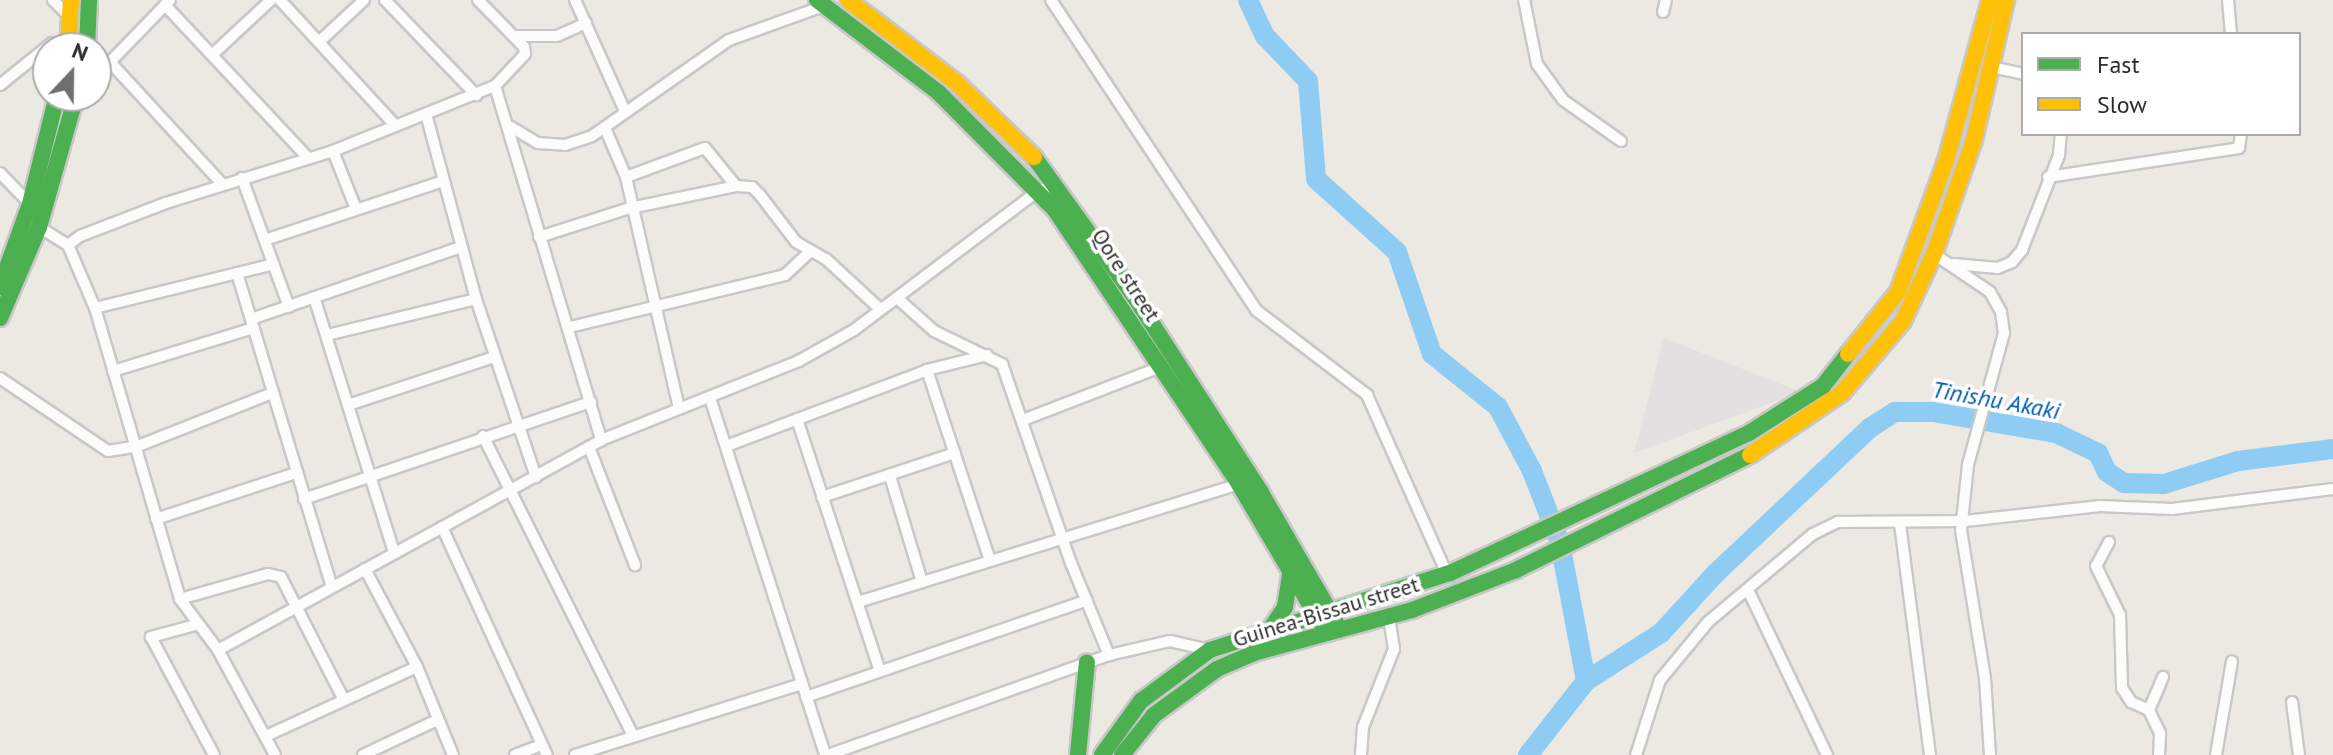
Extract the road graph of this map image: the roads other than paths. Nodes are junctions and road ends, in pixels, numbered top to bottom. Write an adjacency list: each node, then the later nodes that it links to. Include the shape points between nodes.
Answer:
1 (53, 0): 18 (street)
2 (89, 0): 22 (main road)
3 (271, 0): 26 (street)
4 (280, 0): 25 (street)
5 (364, 0): 25 (street)
6 (385, 0): 34 (street)
7 (478, 0): 24 (street)
8 (575, 0): 20 (street)
9 (848, 0): 52 (main road, Qore street, via 957,83 1032,154)
10 (1051, 0): 121 (street, via 1256,310 1367,395)
11 (1524, 0): 44 (street, via 1537,64 1563,100)
12 (1666, 0): 19 (street)
13 (1990, 0): 121 (main road, via 1946,161 1898,292 1823,386 1784,415)
14 (2006, 0): 30 (main road, Guinea-Bissau street)
15 (2228, 0): 23 (street)
16 (167, 2): 26 (street); 28 (street)
17 (824, 2): 35 (street, via 729,40); 55 (main road, Qore street, via 939,93)
18 (71, 9): 21 (main road)
19 (1663, 12)
20 (586, 23): 24 (street, via 557,36); 35 (street)
21 (70, 32)
22 (88, 32)
23 (2231, 32)
24 (514, 36): 33 (street, via 525,54)
25 (320, 41): 39 (street)
26 (213, 54): 46 (street)
27 (32, 59): 32 (street)
28 (112, 60)
29 (112, 64): 53 (street)
30 (1991, 67): 31 (street); 65 (main road, Guinea-Bissau street, via 1974,140)
31 (2021, 74)
32 (0, 85)
33 (495, 86): 34 (street); 40 (street)
34 (476, 95): 38 (street)
35 (625, 111): 41 (street)
36 (53, 112): 56 (main road)
37 (71, 112): 59 (main road)
38 (426, 114): 39 (street); 51 (street)
39 (396, 126): 45 (street)
40 (511, 127): 41 (street, via 538,143 565,145); 60 (street)
41 (605, 128): 48 (street)
42 (2061, 136): 49 (street)
43 (2241, 136): 49 (street, via 2239,148)
44 (1621, 141)
45 (333, 151): 46 (street); 58 (street)
46 (307, 157): 50 (street)
47 (0, 173): 56 (street)
48 (626, 177): 54 (street, via 705,148); 57 (street)
49 (2048, 177): 67 (street, via 2022,250 2012,262 1998,268)
50 (242, 178): 53 (street); 61 (street)
51 (443, 181): 58 (street); 63 (street)
52 (1055, 184): 55 (street); 122 (main road, Qore street, via 1136,299)
53 (223, 185): 62 (street, via 94,230)
54 (736, 186): 57 (street); 64 (street, via 752,187)
55 (1038, 191): 71 (street); 83 (main road, Qore street, via 1074,234)
56 (30, 204): 69 (main road)
57 (630, 208): 60 (street); 74 (street)
58 (356, 209): 61 (street)
59 (39, 227): 62 (street); 77 (main road)
60 (539, 237): 79 (street)
61 (268, 239): 66 (street)
62 (68, 245): 75 (street)
63 (461, 247): 70 (street); 72 (street)
64 (809, 253): 74 (street, via 785,275); 76 (street, via 826,259)
65 (1934, 254): 67 (street); 132 (main road, Guinea-Bissau street, via 1903,321 1842,393 1770,445 1523,566)
66 (274, 264): 68 (street); 73 (street)
67 (1954, 264): 111 (street, via 1990,292 2004,333 1975,437)
68 (237, 273): 75 (street); 78 (street)
69 (0, 287)
70 (314, 297): 73 (street); 80 (street)
71 (897, 298): 76 (street); 81 (street, via 934,331)
72 (476, 299): 80 (street); 82 (street)
73 (289, 307): 78 (street)
74 (655, 307): 79 (street); 91 (street)
75 (95, 308): 85 (street)
76 (880, 309): 88 (street, via 799,361)
77 (0, 318)
78 (252, 324): 85 (street); 87 (street)
79 (570, 327): 89 (street)
80 (327, 335): 90 (street)
81 (987, 355): 84 (street); 93 (street, via 1002,364)
82 (494, 357): 90 (street); 94 (street)
83 (1160, 367): 93 (street); 105 (main road, Qore street)
84 (927, 370): 92 (street); 100 (street)
85 (113, 371): 98 (street)
86 (0, 378): 98 (street, via 98,449)
87 (270, 394): 98 (street); 101 (street)
88 (710, 398): 91 (street); 97 (street)
89 (591, 402): 94 (street); 96 (street)
90 (348, 405): 102 (street)
91 (679, 409): 96 (street)
92 (797, 419): 97 (street); 108 (street)
93 (1023, 420): 114 (street)
94 (518, 424): 95 (street); 104 (street)
95 (483, 436): 102 (street); 107 (street)
96 (601, 440): 99 (street)
97 (729, 445): 144 (street)
98 (138, 446): 110 (street)
99 (589, 447): 104 (street); 118 (street)
100 (955, 453): 103 (street); 117 (street)
101 (296, 473): 109 (street); 110 (street)
102 (370, 475): 109 (street); 116 (street)
103 (890, 476): 108 (street); 123 (street)
104 (536, 477): 107 (street)
105 (1239, 484): 114 (street); 119 (main road, Qore street)
106 (2333, 489): 111 (street, via 2172,509 2100,506)
107 (510, 490): 113 (street); 150 (street)
108 (822, 497): 128 (street)
109 (304, 499): 124 (street)
110 (156, 519): 126 (street)
111 (1965, 521): 112 (street); 167 (street, via 1961,538 1985,678)
112 (1900, 524): 125 (street, via 1838,522 1813,534); 166 (street)
113 (442, 527): 116 (street); 152 (street)
114 (1063, 538): 117 (street); 127 (street)
115 (2109, 542): 148 (street, via 2096,566 2120,615 2122,688 2131,702)
116 (394, 552): 120 (street)
117 (990, 560): 123 (street)
118 (635, 565)
119 (1289, 566): 131 (main road, Qore street); 134 (main road, via 1293,580)
120 (365, 569): 124 (street); 141 (street)
121 (1447, 574): 129 (main road)
122 (1310, 578): 129 (main road, via 1334,601); 131 (main road, Qore street)
123 (922, 582): 128 (street)
124 (332, 587): 130 (street)
125 (1748, 590): 164 (street, via 1708,622 1660,680); 165 (street)
126 (180, 599): 130 (street, via 268,574 281,577); 133 (street)
127 (1087, 600): 138 (street); 142 (street)
128 (858, 602): 142 (street)
129 (1358, 605): 131 (main road)
130 (297, 608): 136 (street); 146 (street)
131 (1324, 614): 134 (main road); 135 (main road, Qore street)
132 (1389, 618): 135 (main road, Guinea-Bissau street); 163 (street, via 1394,649 1363,727)
133 (195, 625): 136 (street); 154 (street, via 151,637)
134 (1271, 628): 137 (main road)
135 (1334, 632): 162 (main road, Guinea-Bissau street, via 1217,669 1154,715)
136 (218, 650): 151 (street)
137 (1210, 650): 138 (street, via 1170,641); 161 (main road, via 1141,701)
138 (1109, 655): 140 (street)
139 (2232, 661): 169 (street)
140 (1087, 662): 159 (street); 160 (main road)
141 (417, 667): 146 (street); 149 (street)
142 (879, 669): 145 (street)
143 (2163, 677): 148 (street)
144 (801, 684): 145 (street); 150 (street)
145 (806, 697): 159 (street)
146 (344, 700): 151 (street)
147 (2292, 702): 170 (street)
148 (2149, 710): 168 (street, via 2160,733)
149 (437, 720): 153 (street); 156 (street)
150 (632, 734): 158 (street)
151 (266, 736): 155 (street)
152 (544, 750): 157 (street)
153 (370, 754)
154 (214, 755)
155 (275, 755)
156 (453, 755)
157 (515, 755)
158 (575, 755)
159 (826, 755)
160 (1078, 755)
161 (1102, 755)
162 (1122, 755)
163 (1361, 755)
164 (1636, 755)
165 (1827, 755)
166 (1930, 755)
167 (1990, 755)
168 (2159, 755)
169 (2216, 755)
170 (2299, 755)

